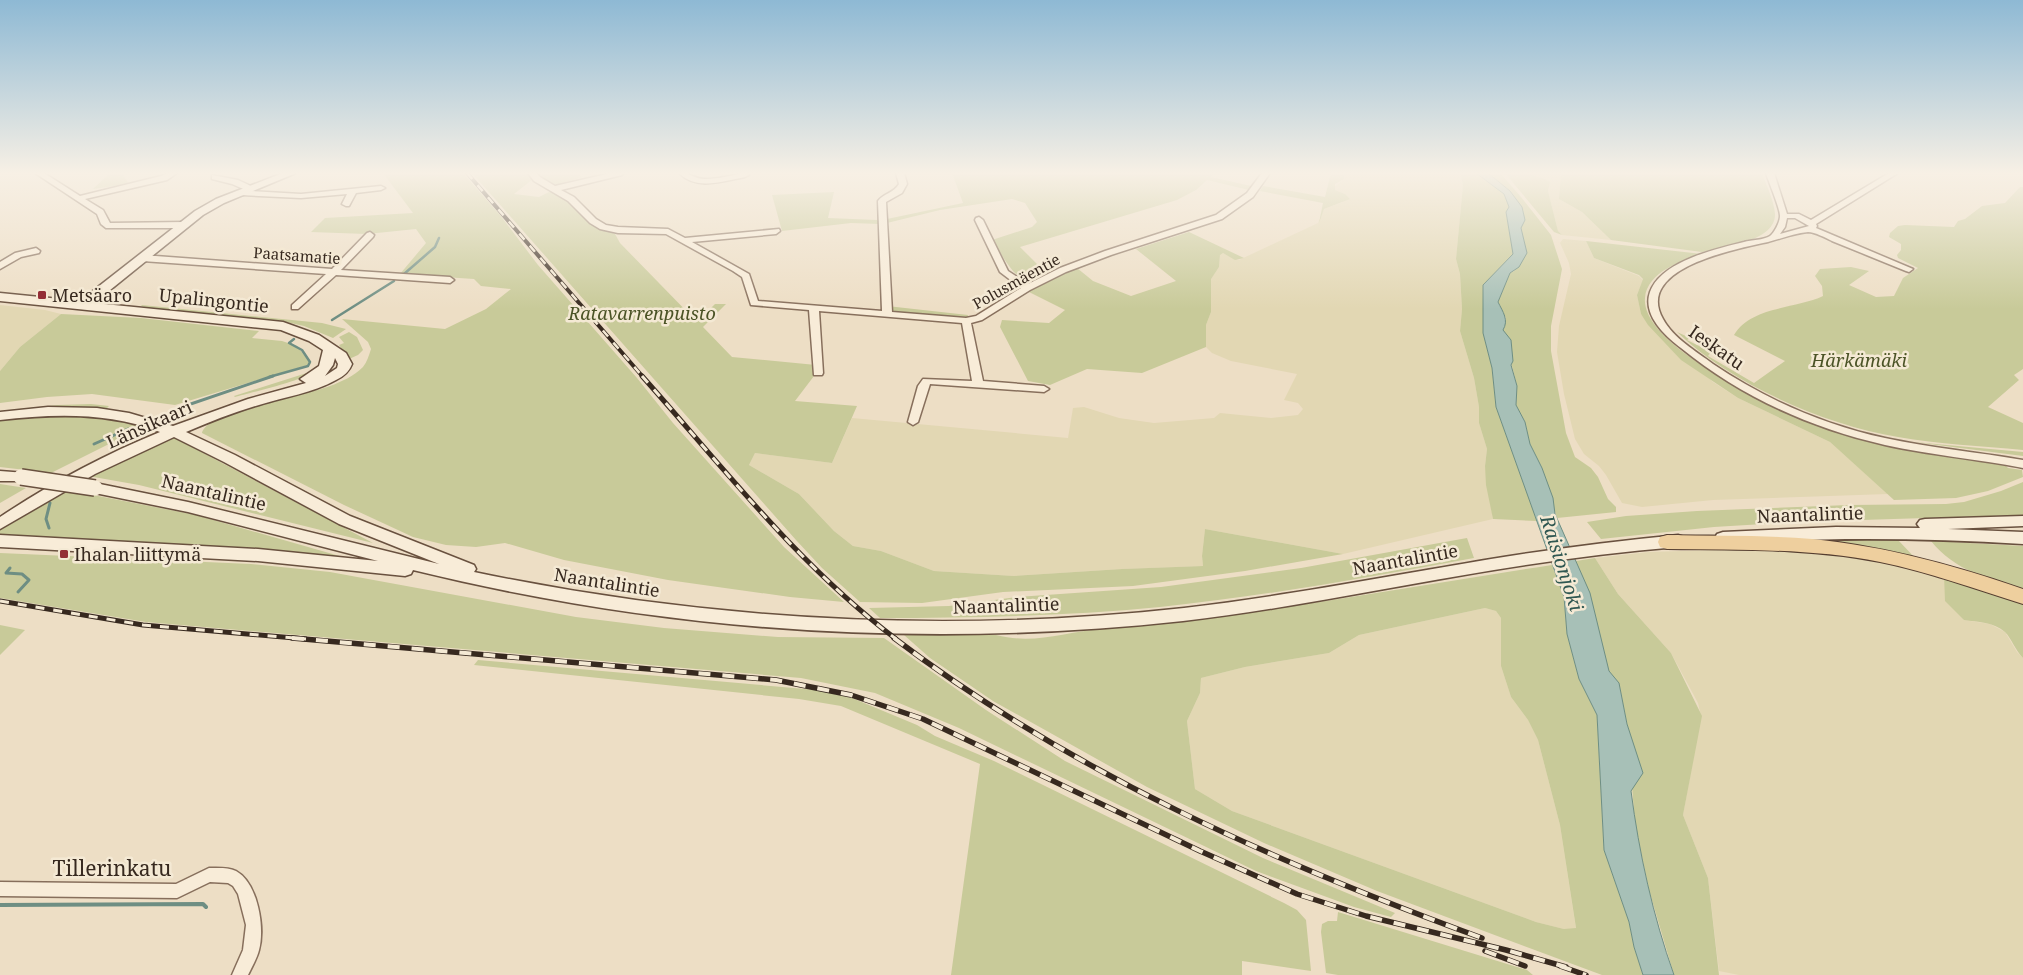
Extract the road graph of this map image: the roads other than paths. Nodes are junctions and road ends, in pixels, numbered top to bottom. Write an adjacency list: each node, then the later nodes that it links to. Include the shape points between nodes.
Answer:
1 (104, 218): 10 (street, via 109,226)
2 (192, 218): 10 (main road)
3 (590, 218): 15 (street, via 602,227 660,230)
4 (883, 218): 27 (street)
5 (1214, 218): 22 (street, Polusmäentie, via 1079,263)
6 (1783, 218): 14 (street)
7 (1800, 218): 11 (street)
8 (1823, 218): 11 (street)
9 (979, 220): 22 (street, via 1004,272)
10 (184, 224): 17 (main road)
11 (1811, 226): 14 (street); 19 (street)
12 (776, 231): 15 (street)
13 (370, 235): 20 (street)
14 (1774, 236): 36 (street, Ieskatu, via 1693,260 1665,277 1655,289 1652,299 1656,316 1664,329 1727,377 1811,418 1883,440)
15 (685, 240): 26 (street, Polusmäentie, via 746,276 754,302)
16 (36, 250): 18 (street, via 18,255)
17 (142, 258): 20 (street, Paatsamatie); 24 (main road)
18 (0, 266)
19 (1909, 269)
20 (333, 272): 21 (street, Paatsamatie); 25 (street)
21 (450, 280)
22 (1027, 288): 28 (street, Polusmäentie, via 979,318)
23 (0, 297): 24 (main road, Upalingontie)
24 (82, 306): 30 (main road, Upalingontie, via 283,326 306,333 341,356 345,364 339,373)
25 (295, 307)
26 (814, 308): 27 (street, Polusmäentie); 29 (street)
27 (887, 314): 28 (street, Polusmäentie)
28 (966, 321): 31 (street)
29 (818, 373)
30 (318, 379): 35 (main road, Länsikaari)
31 (978, 384): 32 (street); 34 (street, via 927,381)
32 (1044, 389)
33 (0, 416): 35 (main road, via 90,412 130,418)
34 (913, 422)
35 (168, 431): 40 (main road, Länsikaari, via 121,447); 42 (main road, Länsikaari, via 59,488); 48 (main road, via 359,528)
36 (1985, 457): 37 (street, Ieskatu); 38 (street, Ieskatu)
37 (2023, 459)
38 (2023, 464)
39 (0, 476): 47 (main road, Naantalintie, bridge, via 95,488 197,508)
40 (0, 514)
41 (2023, 521): 43 (main road, via 1899,525)
42 (0, 524)
43 (1795, 533): 44 (main road, Naantalintie); 46 (main road, Naantalintie)
44 (2023, 538)
45 (0, 542): 47 (main road, via 258,555)
46 (1667, 542): 48 (main road, Naantalintie, via 1518,560 1185,614 1028,626 912,627 773,622 636,608); 49 (main road, via 1832,548 1936,569)
47 (464, 576): 48 (main road, Naantalintie)
48 (516, 587)
49 (2023, 597)
50 (0, 889): 51 (street, Tillerinkatu, via 177,891 209,875 230,876 245,890 254,925 251,950)
51 (240, 975)

